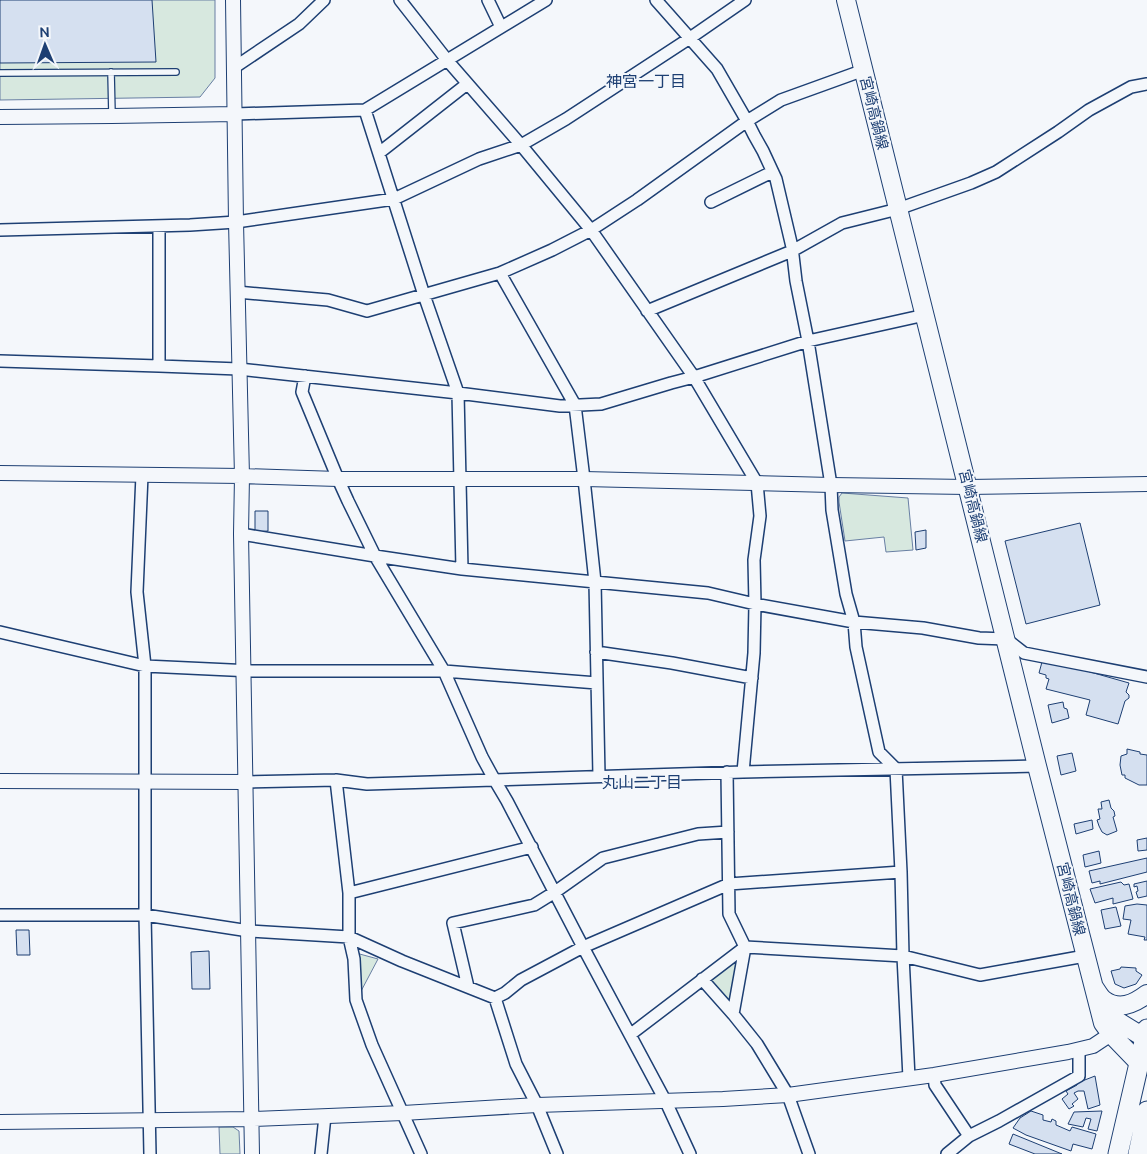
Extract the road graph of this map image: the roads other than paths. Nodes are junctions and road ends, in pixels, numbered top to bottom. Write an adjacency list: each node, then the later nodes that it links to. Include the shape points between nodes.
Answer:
1 (233, 0): 12 (street)
2 (324, 0): 12 (street, via 299,24)
3 (400, 0): 11 (street)
4 (488, 0): 9 (street)
5 (546, 0): 9 (street)
6 (656, 0): 10 (street)
7 (745, 0): 10 (street)
8 (846, 0): 13 (main road, 宮崎高鍋線)
9 (501, 27): 11 (street)
10 (690, 38): 23 (street, via 717,69); 24 (street)
11 (447, 60): 17 (street); 19 (street)
12 (235, 67): 20 (street)
13 (864, 70): 23 (street, via 781,100); 29 (main road, 宮崎高鍋線)
14 (110, 72): 15 (lane); 16 (lane); 21 (lane)
15 (176, 72)
16 (0, 73)
17 (467, 84): 24 (street); 25 (street)
18 (1147, 84): 29 (street, via 1131,87 1089,110 996,172)
19 (365, 110): 20 (street); 25 (street)
20 (235, 114): 21 (street); 30 (street)
21 (112, 116): 22 (street)
22 (0, 117)
23 (747, 121): 26 (street); 33 (street)
24 (521, 146): 27 (street, via 479,159); 33 (street)
25 (379, 153): 27 (street)
26 (772, 172): 28 (street); 34 (street)
27 (394, 199): 30 (street); 37 (street)
28 (712, 202)
29 (898, 209): 34 (street, via 842,223); 39 (main road, 宮崎高鍋線)
30 (236, 222): 31 (street); 36 (street)
31 (159, 226): 32 (street); 42 (street)
32 (0, 230)
33 (591, 230): 35 (street); 38 (street)
34 (792, 251): 38 (street); 40 (street)
35 (500, 273): 37 (street); 47 (street)
36 (237, 292): 37 (street, via 328,300 367,311); 43 (street)
37 (424, 295): 46 (street)
38 (648, 311): 45 (street)
39 (925, 315): 40 (street); 57 (main road, 宮崎高鍋線)
40 (808, 341): 45 (street); 56 (street)
41 (0, 361): 42 (street)
42 (160, 366): 43 (street)
43 (240, 369): 44 (street); 50 (street)
44 (305, 376): 46 (street); 51 (street, via 302,392)
45 (694, 377): 47 (street, via 601,404); 54 (street)
46 (458, 393): 47 (street); 53 (street)
47 (575, 406): 52 (street)
48 (0, 473): 49 (street)
49 (142, 475): 50 (street); 67 (street, via 138,592)
50 (242, 476): 51 (street); 58 (street)
51 (338, 479): 53 (street); 59 (street)
52 (584, 479): 53 (street); 54 (street); 61 (street)
53 (460, 480): 60 (street)
54 (756, 483): 56 (street); 62 (street, via 760,516 754,560)
55 (1147, 484): 57 (street)
56 (831, 486): 57 (street); 63 (street, via 846,594)
57 (968, 487): 65 (main road, 宮崎高鍋線)
58 (241, 534): 59 (street); 68 (street)
59 (375, 556): 60 (street); 69 (street)
60 (462, 569): 61 (street)
61 (594, 582): 62 (street, via 708,593); 66 (street)
62 (755, 604): 63 (street); 71 (street)
63 (854, 622): 65 (street); 74 (street, via 856,647 879,752)
64 (0, 632): 67 (street)
65 (1006, 639): 70 (street, via 1024,653); 73 (main road, 宮崎高鍋線)
66 (596, 652): 71 (street); 72 (street)
67 (145, 666): 68 (street); 81 (street)
68 (243, 670): 69 (street); 82 (street)
69 (444, 671): 72 (street); 79 (street)
70 (1147, 677)
71 (752, 678): 76 (street)
72 (597, 683): 77 (street)
73 (1037, 766): 74 (street); 96 (main road, 宮崎高鍋線)
74 (896, 769): 76 (street); 85 (street)
75 (726, 772): 76 (street); 77 (street); 83 (street)
76 (743, 772)
77 (599, 776): 79 (street)
78 (336, 780): 79 (street, via 367,784); 82 (street); 87 (street)
79 (494, 780): 84 (street)
80 (0, 781): 81 (street)
81 (145, 782): 82 (street); 90 (street)
82 (246, 782): 91 (street)
83 (728, 832): 86 (street); 88 (street, via 698,834 604,858)
84 (532, 847): 87 (street); 88 (street)
85 (901, 872): 86 (street); 95 (street)
86 (729, 884): 93 (street); 94 (street, via 729,914)
87 (349, 892): 92 (street)
88 (555, 892): 93 (street); 99 (street, via 534,905 453,923)
89 (0, 915): 90 (street)
90 (145, 915): 91 (street); 118 (street)
91 (249, 932): 92 (street); 117 (street)
92 (349, 936): 99 (street); 115 (street, via 356,1000 372,1045)
93 (583, 947): 101 (street, via 521,980); 104 (street)
94 (745, 947): 95 (street); 97 (street); 103 (street)
95 (903, 956): 96 (street, via 980,975); 110 (street)
96 (1085, 956): 98 (main road, 宮崎高鍋線)
97 (702, 979): 103 (street); 104 (street)
98 (1094, 986): 100 (main road, via 1103,999 1119,1006 1138,1001); 102 (main road, 宮崎高鍋線)
99 (468, 987): 101 (street)
100 (1147, 994)
101 (495, 998): 113 (street, via 516,1064)
102 (1101, 1011): 105 (main road, 宮崎高鍋線, via 1103,1023); 106 (main road)
103 (733, 1014): 111 (street, via 757,1044)
104 (630, 1034): 112 (street)
105 (1111, 1034): 107 (street, via 1092,1046); 108 (main road, 宮崎高鍋線)
106 (1146, 1037): 108 (highway)
107 (1079, 1049): 109 (street); 120 (street, via 1079,1076)
108 (1139, 1063): 129 (highway)
109 (934, 1075): 110 (street); 120 (street, via 935,1085)
110 (909, 1078): 111 (street)
111 (788, 1094): 112 (street); 127 (street)
112 (666, 1102): 113 (street); 126 (street)
113 (537, 1105): 115 (street); 125 (street)
114 (1147, 1111): 130 (highway)
115 (403, 1113): 116 (street); 124 (street)
116 (325, 1116): 117 (street); 123 (street)
117 (252, 1118): 118 (street); 122 (street)
118 (149, 1121): 119 (street); 121 (street)
119 (0, 1122)
120 (969, 1136): 128 (street)
121 (150, 1154)
122 (252, 1154)
123 (321, 1154)
124 (421, 1154)
125 (557, 1154)
126 (690, 1154)
127 (809, 1154)
128 (947, 1154)
129 (1118, 1154)
130 (1138, 1154)

